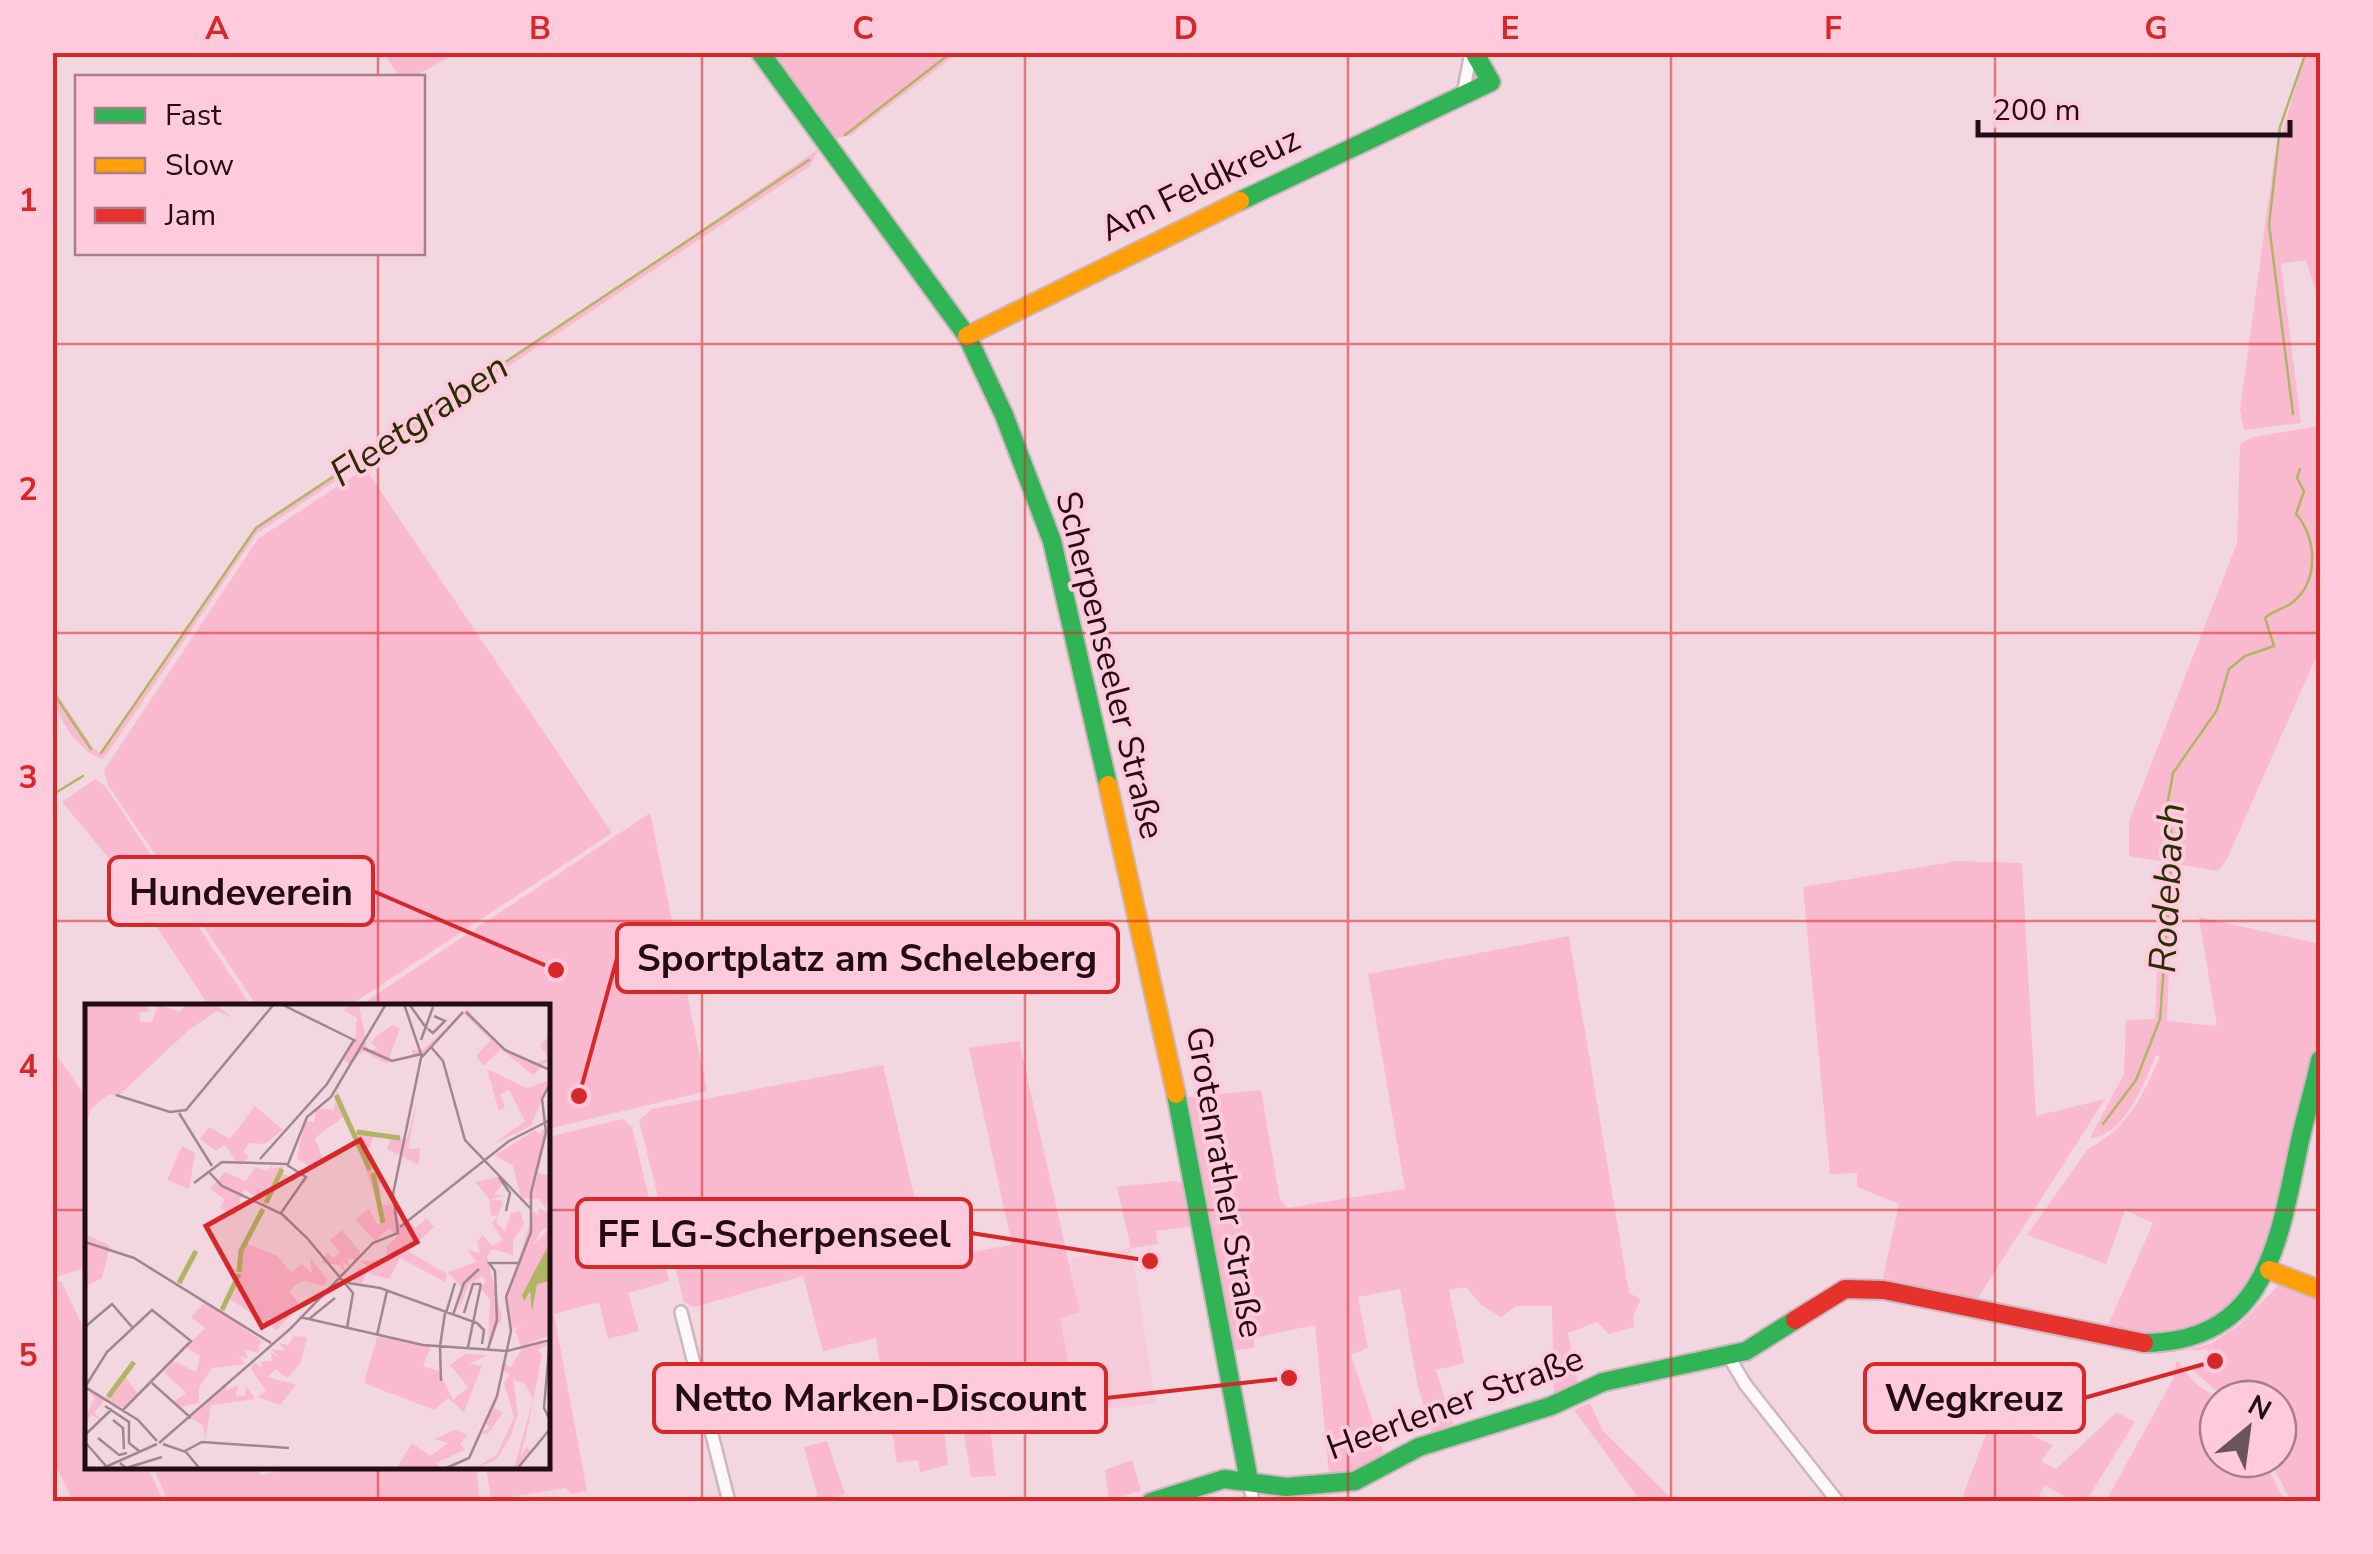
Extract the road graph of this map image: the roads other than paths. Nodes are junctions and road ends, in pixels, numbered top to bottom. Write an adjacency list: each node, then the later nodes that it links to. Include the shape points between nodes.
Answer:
1 (760, 52): 4 (street, Scherpenseeler Straße)
2 (1472, 52): 3 (street, Am Feldkreuz); 3 (street, Am Feldkreuz, via 1491,82)
3 (1464, 94): 4 (street, Am Feldkreuz)
4 (968, 336): 5 (street, Scherpenseeler Straße, via 1024,462 1057,558)
5 (1160, 1011): 11 (street, Grotenrather Straße)
6 (2320, 1060): 7 (street)
7 (2269, 1270): 8 (street); 10 (street, Heerlener Straße, via 2256,1293 2223,1324 2171,1345 2131,1343 1857,1288 1833,1294)
8 (2320, 1290)
9 (681, 1312): 12 (street)
10 (1729, 1357): 11 (street, Heerlener Straße, via 1602,1382 1550,1406 1420,1447 1355,1480 1312,1487); 15 (street)
11 (1249, 1482): 13 (street, Heerlener Straße, via 1210,1481); 14 (street)
12 (729, 1502)
13 (1151, 1502)
14 (1253, 1502)
15 (1838, 1502)

